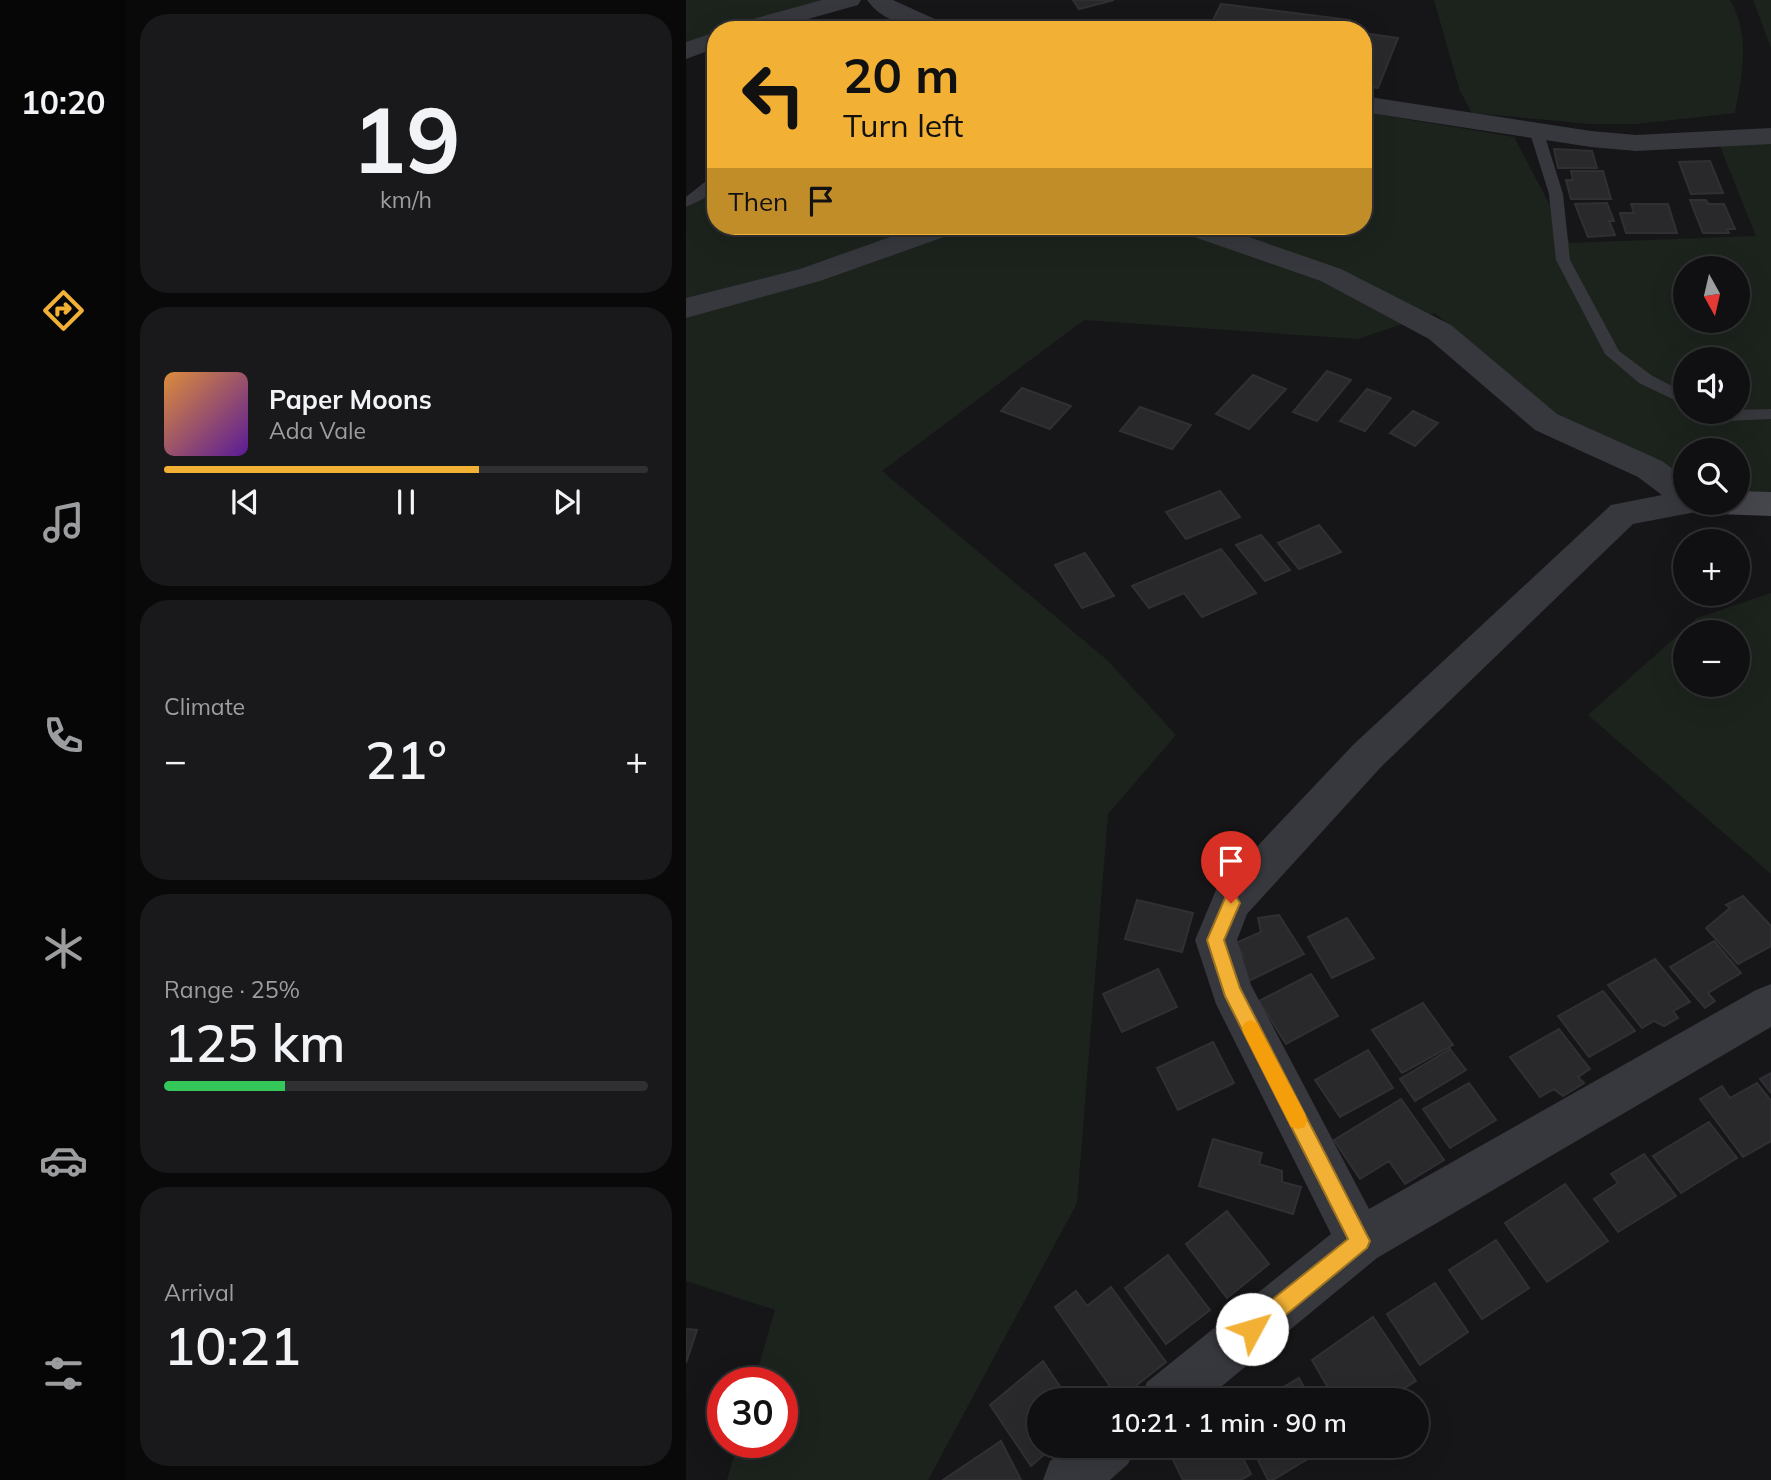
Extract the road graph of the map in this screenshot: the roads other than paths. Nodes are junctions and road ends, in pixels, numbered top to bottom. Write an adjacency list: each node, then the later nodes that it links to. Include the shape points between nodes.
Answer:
1 (849, 0): 3 (street)
2 (879, 0): 4 (street)
3 (773, 21)
4 (919, 21)
5 (707, 43): 6 (street)
6 (686, 51)
7 (1372, 105): 8 (street)
8 (1536, 130): 9 (street, via 1636,143); 15 (lane, via 1556,194 1563,260 1613,354)
9 (1771, 136)
10 (707, 186): 11 (lane)
11 (686, 203)
12 (923, 235): 14 (street, via 810,275)
13 (1216, 235): 18 (street, via 1331,275 1440,332 1546,422 1650,469)
14 (686, 308)
15 (1673, 394)
16 (1771, 414): 17 (lane)
17 (1750, 415)
18 (1673, 486)
19 (1750, 503): 20 (street)
20 (1771, 504)
21 (1673, 505): 23 (street, via 1623,514 1367,756 1231,903 1216,940 1231,990)
22 (1771, 1003): 23 (street)
23 (1360, 1241): 24 (street)
24 (1180, 1388)
25 (1096, 1458): 26 (street)
26 (1069, 1480)

